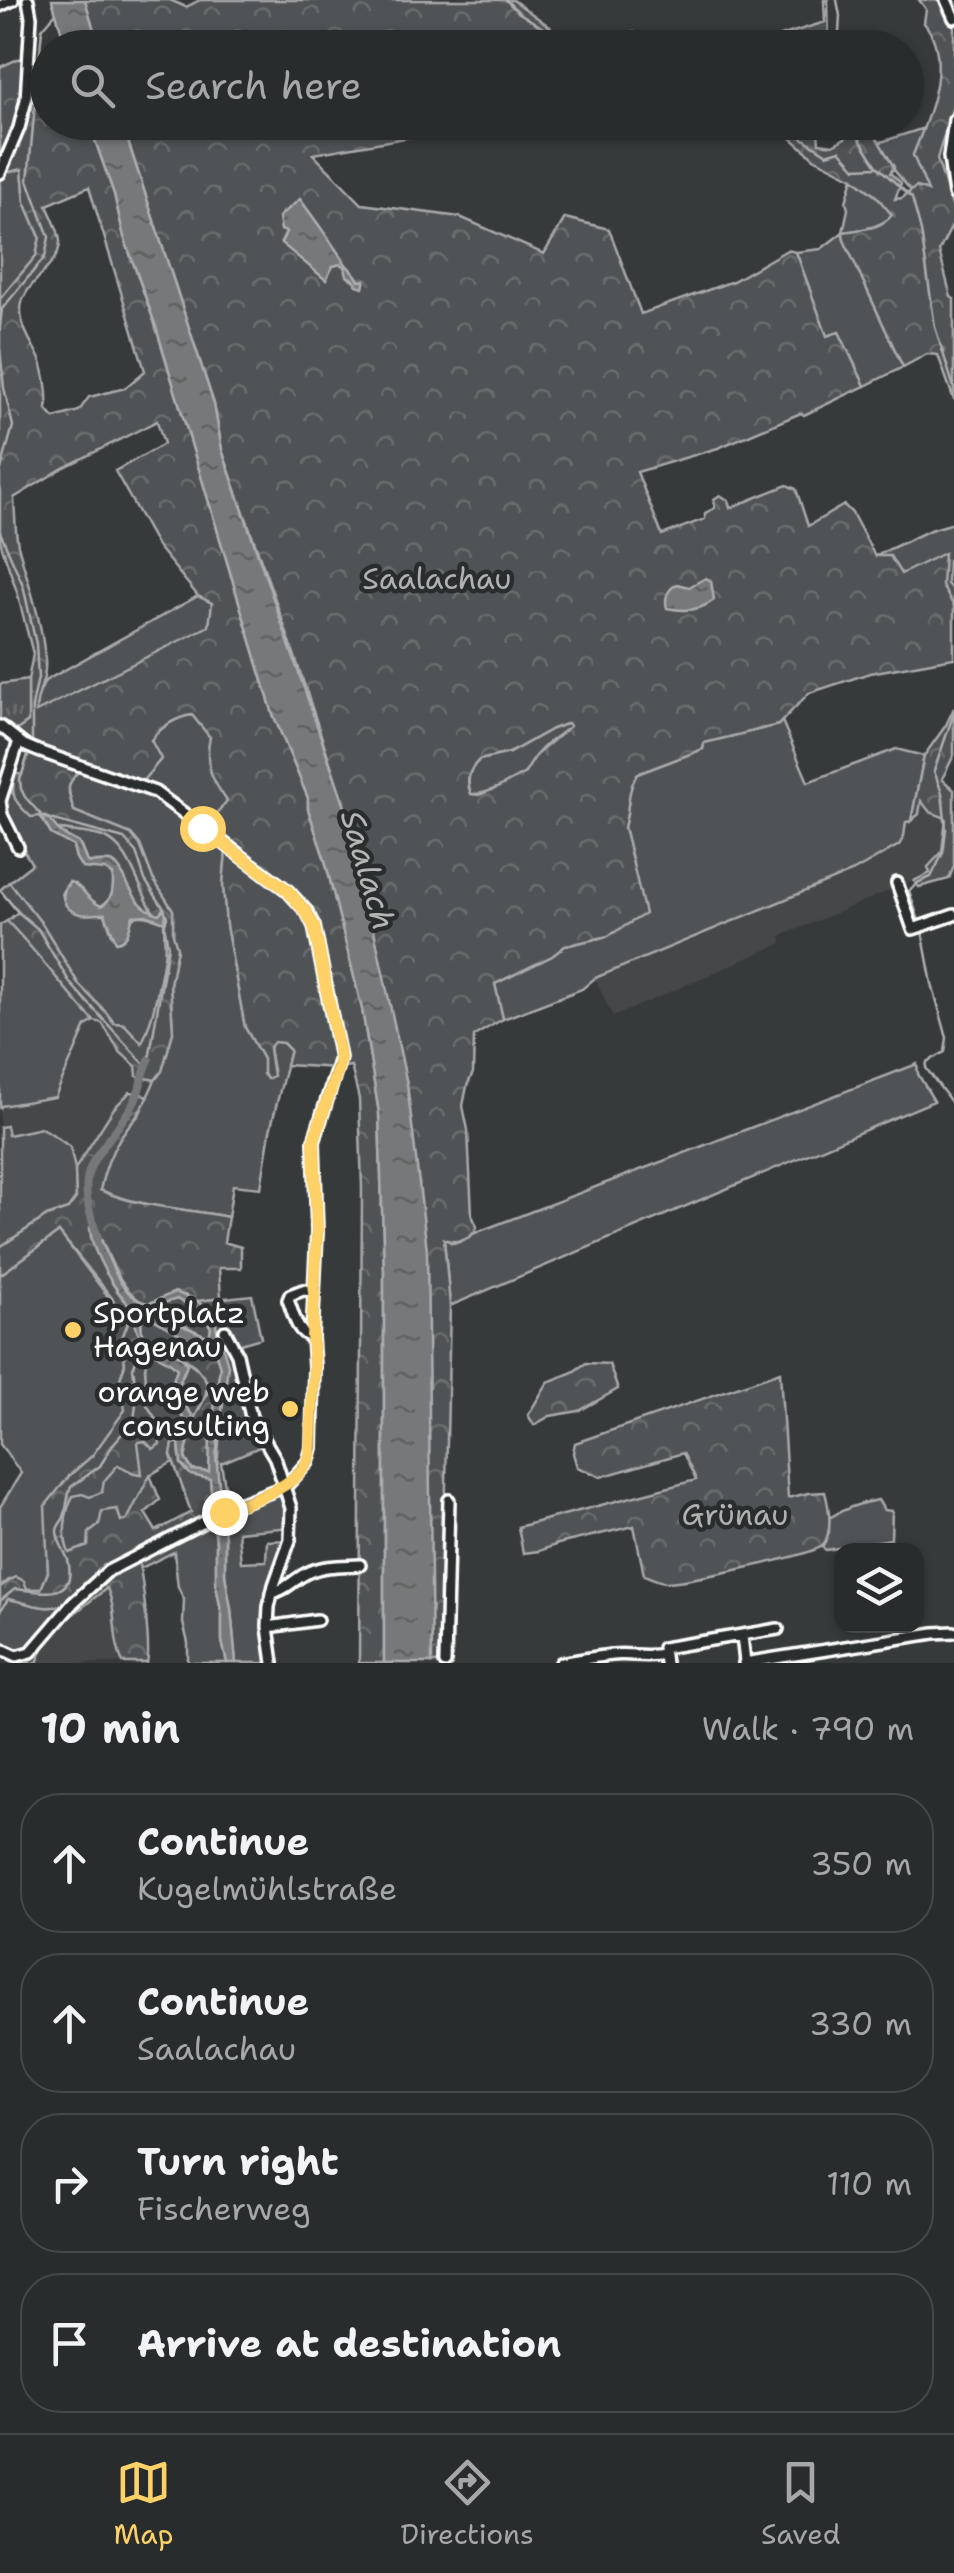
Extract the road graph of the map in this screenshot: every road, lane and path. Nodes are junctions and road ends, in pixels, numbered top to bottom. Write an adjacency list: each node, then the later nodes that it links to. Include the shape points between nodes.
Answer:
1 (13, 0): 4 (street)
2 (28, 0): 6 (street)
3 (946, 0): 5 (street)
4 (0, 6)
5 (954, 18)
6 (30, 30)
7 (30, 32): 9 (street, via 24,112)
8 (954, 120): 10 (street)
9 (0, 173)
10 (954, 194)
11 (0, 726): 12 (street)
12 (19, 741): 13 (street, via 0,800); 16 (street, via 155,792 287,890 314,926 340,1058 316,1128)
13 (18, 848)
14 (897, 883): 15 (street, via 913,929)
15 (954, 915)
16 (314, 1290): 18 (street); 18 (street, via 288,1300 300,1330)
17 (225, 1330): 19 (street, via 254,1423)
18 (312, 1337): 19 (street, via 310,1456)
19 (286, 1486): 22 (street, via 291,1532); 28 (street, via 108,1571 30,1652 16,1656)
20 (449, 1500): 31 (street)
21 (360, 1565): 22 (street, via 318,1568)
22 (272, 1593): 24 (street)
23 (316, 1620): 24 (street)
24 (268, 1627): 30 (street)
25 (778, 1629): 27 (street)
26 (954, 1632): 33 (street)
27 (742, 1636): 29 (street, via 663,1648); 33 (street)
28 (0, 1648)
29 (664, 1659): 32 (street, via 629,1654)
30 (273, 1663)
31 (445, 1663)
32 (562, 1663)
33 (744, 1663)

